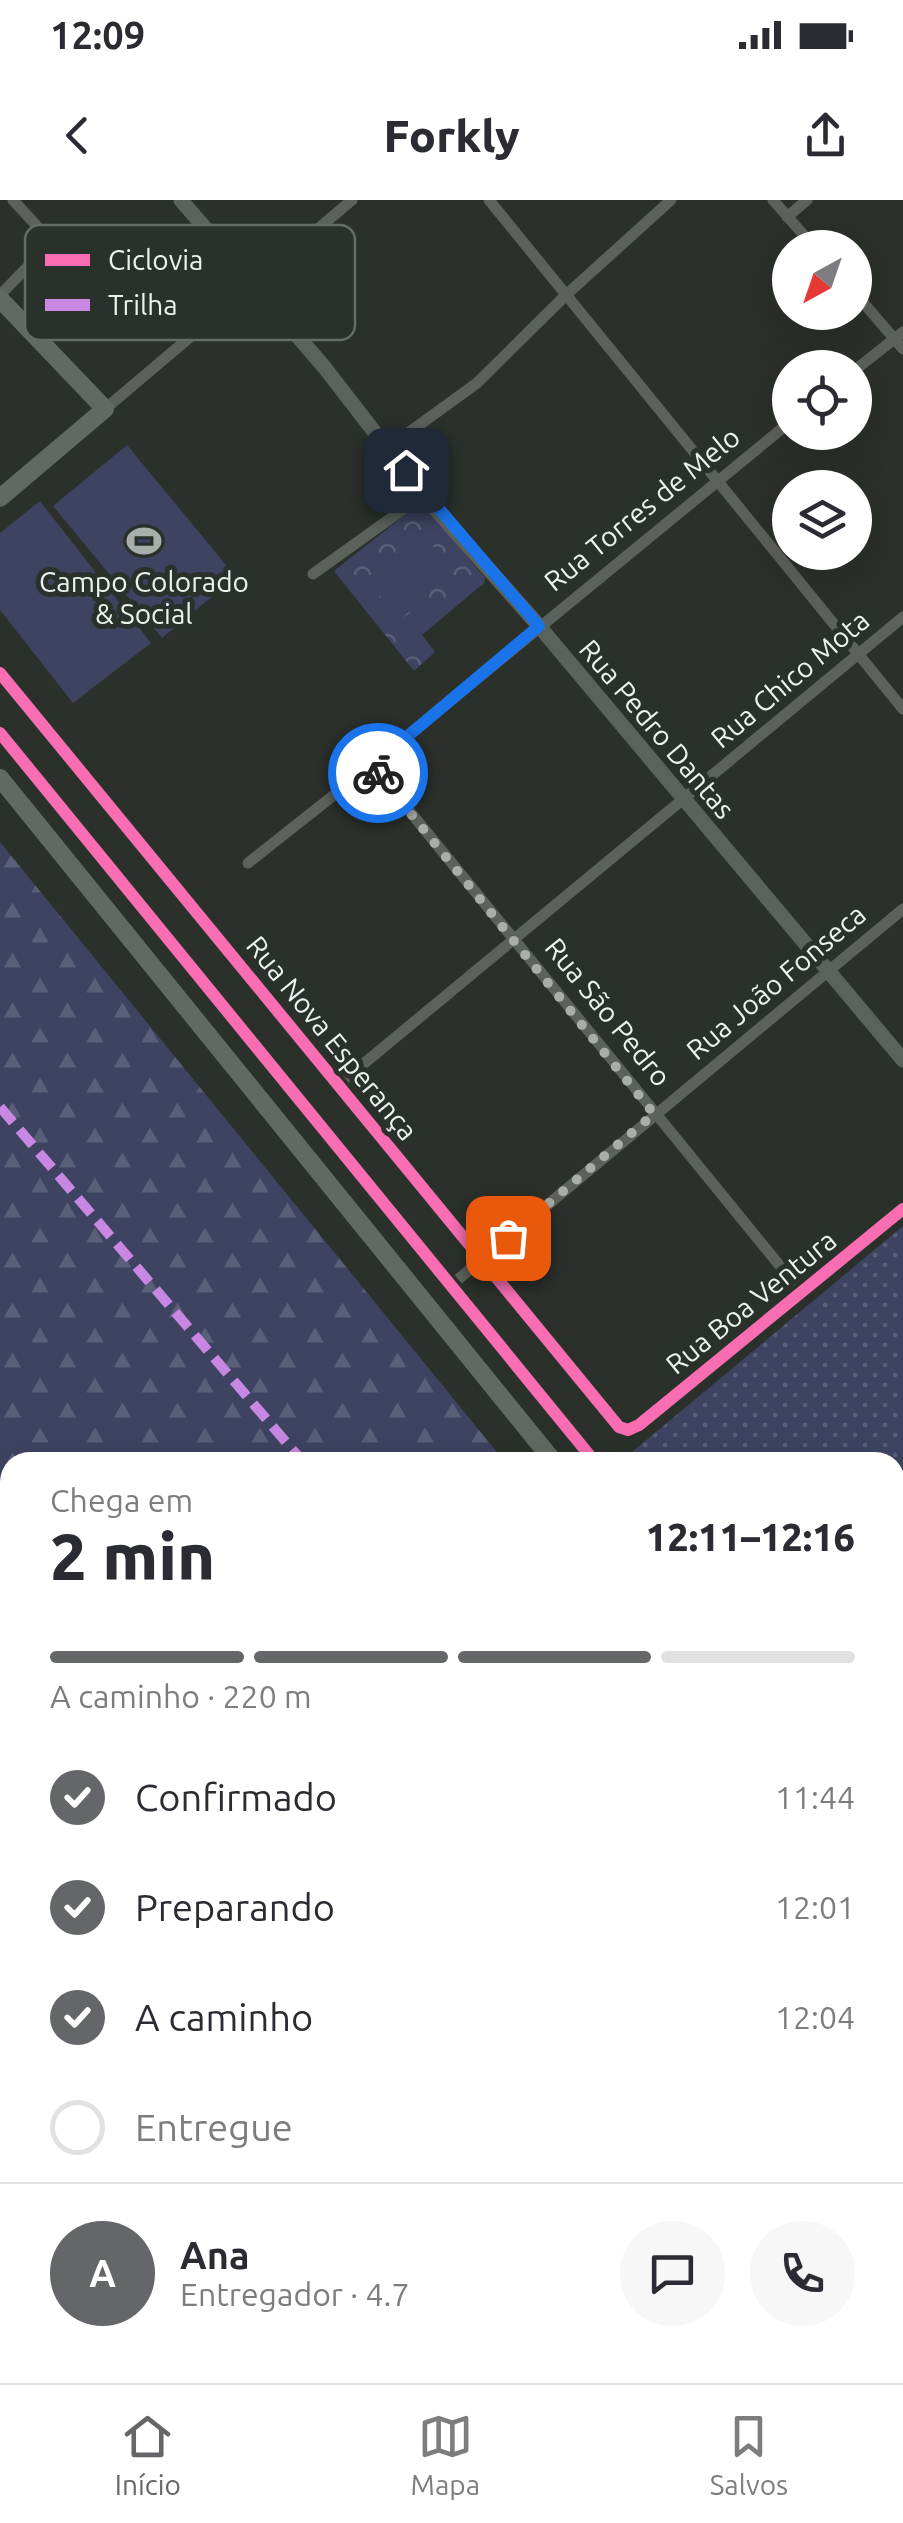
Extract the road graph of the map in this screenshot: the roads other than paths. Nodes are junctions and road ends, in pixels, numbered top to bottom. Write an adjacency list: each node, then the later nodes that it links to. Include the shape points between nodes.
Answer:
1 (14, 200): 9 (street)
2 (181, 200): 10 (main road, Rua Pedro Dantas)
3 (352, 200): 11 (street)
4 (489, 200): 14 (street)
5 (671, 200): 14 (street)
6 (773, 200): 8 (street)
7 (807, 200): 8 (street)
8 (787, 216): 12 (street)
9 (34, 225)
10 (202, 225)
11 (324, 225)
12 (799, 230)
13 (25, 272): 15 (street)
14 (566, 295): 25 (street, via 477,383); 26 (street)
15 (0, 297): 17 (main road)
16 (872, 311): 21 (street)
17 (25, 324)
18 (40, 340): 23 (main road)
19 (189, 340): 23 (street)
20 (298, 340): 25 (main road, Rua Pedro Dantas)
21 (900, 340): 22 (street)
22 (872, 359)
23 (105, 409): 28 (main road)
24 (772, 436): 26 (street, Rua Torres de Melo)
25 (389, 447): 27 (main road, Rua Pedro Dantas)
26 (716, 481): 31 (street, Rua Torres de Melo); 32 (street)
27 (424, 494): 29 (street); 31 (main road, Rua Pedro Dantas)
28 (0, 498)
29 (313, 574)
30 (903, 617): 32 (street, Rua Chico Mota)
31 (539, 626): 36 (street, Rua Torres de Melo); 38 (main road, Rua Pedro Dantas)
32 (858, 654): 34 (street); 38 (street, Rua Chico Mota)
33 (0, 673): 44 (street, Rua Nova Esperança)
34 (903, 709)
35 (0, 733): 48 (main road)
36 (372, 766): 39 (street, Rua Torres de Melo); 41 (street, Rua São Pedro)
37 (0, 778): 51 (main road)
38 (684, 800): 41 (street, Rua Chico Mota); 42 (main road, Rua Pedro Dantas)
39 (248, 863)
40 (903, 909): 42 (street, Rua João Fonseca)
41 (515, 939): 44 (street, Rua Chico Mota); 45 (street, Rua São Pedro)
42 (827, 971): 43 (main road, Rua Pedro Dantas); 45 (street, Rua João Fonseca)
43 (903, 1060)
44 (338, 1085): 47 (street, Rua Nova Esperança)
45 (654, 1114): 47 (street, Rua João Fonseca); 49 (street, Rua São Pedro)
46 (903, 1209): 49 (street, Rua Boa Ventura)
47 (482, 1260): 48 (street, Rua João Fonseca); 50 (street, Rua Nova Esperança, via 618,1427)
48 (450, 1286): 52 (main road)
49 (802, 1293): 50 (street, Rua Boa Ventura)
50 (628, 1430)
51 (546, 1452)
52 (587, 1452)

